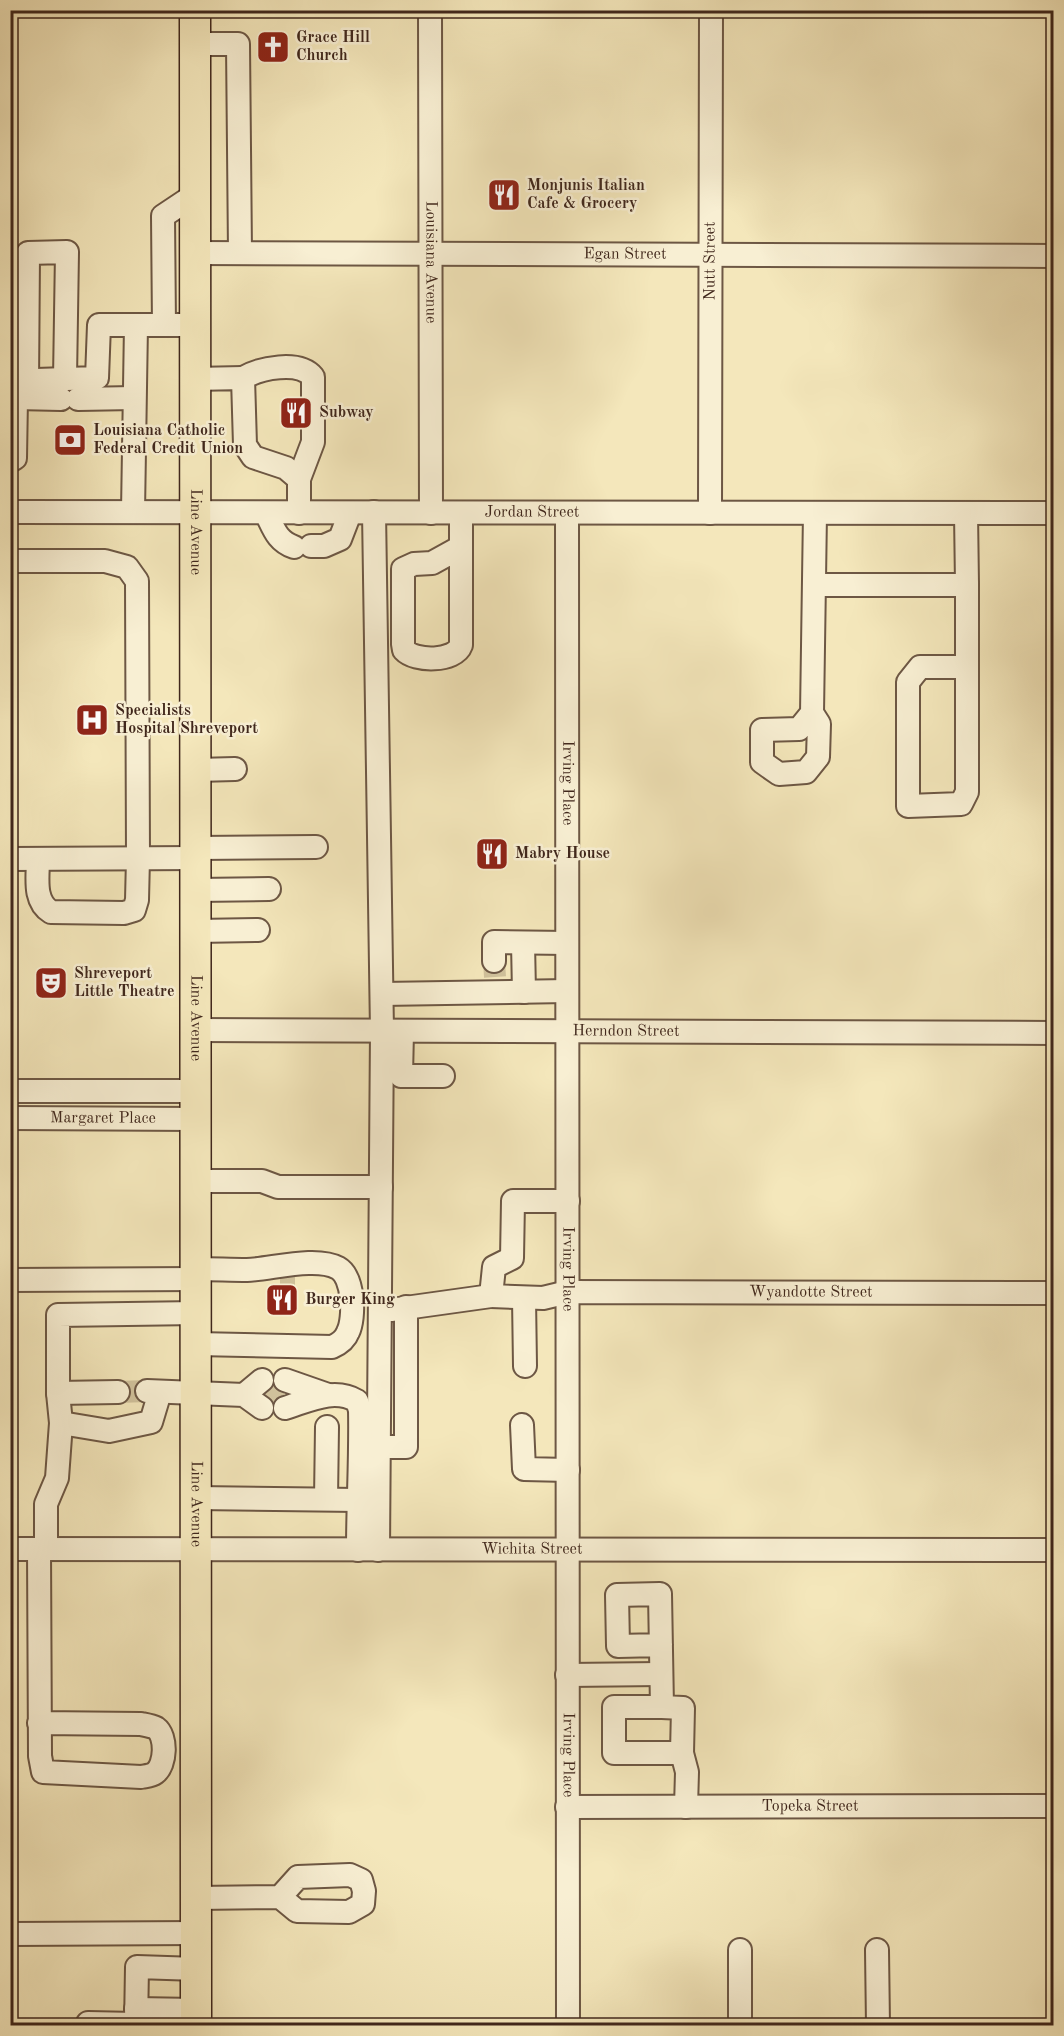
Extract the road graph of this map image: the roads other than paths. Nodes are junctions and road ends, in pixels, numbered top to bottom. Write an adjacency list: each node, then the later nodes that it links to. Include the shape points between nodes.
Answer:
1 (195, 10): 4 (main road, Line Avenue)
2 (430, 10): 8 (street, Louisiana Avenue)
3 (711, 10): 9 (street, Nutt Street)
4 (195, 44): 5 (main road, Line Avenue); 6 (street, via 238,35)
5 (196, 194): 7 (main road, Line Avenue); 12 (street, via 163,216)
6 (240, 252): 7 (street, Egan Street); 8 (street, Egan Street)
7 (196, 253): 13 (main road, Line Avenue)
8 (430, 254): 9 (street, Egan Street); 28 (street, Louisiana Avenue)
9 (711, 256): 10 (street, Egan Street); 31 (street, Nutt Street)
10 (1053, 256)
11 (136, 325): 12 (street); 16 (street, via 99,325 98,378); 18 (street)
12 (164, 325): 13 (street)
13 (195, 325): 15 (main road, Line Avenue)
14 (243, 378): 15 (street); 20 (street, via 245,445 253,457 286,468); 20 (street, via 257,370 298,368 314,377 313,442)
15 (194, 379): 23 (main road, Line Avenue)
16 (68, 392): 17 (street); 17 (street, via 67,252 28,252); 18 (street)
17 (18, 395): 19 (street, via 15,458)
18 (135, 398): 22 (street)
19 (10, 461)
20 (298, 479): 25 (street)
21 (10, 512): 22 (street, Jordan Street)
22 (133, 513): 23 (street, Jordan Street)
23 (194, 513): 24 (street, Jordan Street); 42 (main road, Line Avenue)
24 (266, 513): 25 (street, Jordan Street); 26 (street, via 282,543 302,546 324,546 340,539)
25 (299, 513): 26 (street, Jordan Street)
26 (350, 513): 27 (street, Jordan Street)
27 (374, 513): 28 (street, Jordan Street); 57 (street)
28 (430, 513): 29 (street, Jordan Street)
29 (461, 513): 30 (street, Jordan Street); 35 (street)
30 (567, 513): 31 (street, Jordan Street); 53 (street, Irving Place)
31 (710, 513): 32 (street, Jordan Street)
32 (815, 513): 33 (street, Jordan Street); 37 (street)
33 (966, 513): 34 (street, Jordan Street); 38 (street)
34 (1053, 513)
35 (461, 547): 35 (street, via 459,652 452,656 414,657 403,644 403,569 432,563)
36 (10, 561): 45 (street, via 105,561 127,567 137,581)
37 (814, 585): 38 (street); 40 (street)
38 (967, 585): 39 (street)
39 (967, 667): 39 (street, via 967,792 961,804 908,806 908,682 920,667)
40 (812, 713)
41 (235, 769): 42 (street)
42 (197, 770): 44 (main road, Line Avenue)
43 (316, 847): 44 (street)
44 (197, 853): 45 (street); 49 (main road, Line Avenue)
45 (138, 858): 47 (street); 47 (street, via 137,900 134,910 124,913 51,912 42,907)
46 (10, 859): 47 (street)
47 (38, 859)
48 (269, 889): 49 (street)
49 (197, 890): 51 (main road, Line Avenue)
50 (258, 930): 51 (street)
51 (197, 931): 58 (main road, Line Avenue)
52 (523, 943): 53 (street); 54 (street, via 494,942); 56 (street)
53 (567, 943): 55 (street, Irving Place)
54 (495, 977): 56 (street); 57 (street)
55 (567, 991): 56 (street); 60 (street, Irving Place)
56 (524, 992)
57 (381, 994): 59 (street)
58 (197, 1030): 59 (street, Herndon Street); 64 (main road, Line Avenue)
59 (392, 1031): 60 (street, Herndon Street); 62 (street, via 401,1076); 67 (street)
60 (567, 1032): 61 (street, Herndon Street); 68 (street, Irving Place)
61 (1053, 1033)
62 (443, 1076)
63 (10, 1091): 64 (street, Margaret Place)
64 (197, 1105): 65 (street, Margaret Place); 66 (main road, Line Avenue)
65 (10, 1118)
66 (197, 1181): 67 (street, via 262,1181 278,1187); 70 (main road, Line Avenue)
67 (381, 1187): 78 (street)
68 (568, 1201): 72 (street, Irving Place); 74 (street, via 513,1201 512,1258 494,1268)
69 (248, 1270): 70 (street); 77 (street, via 318,1263 339,1268 350,1280); 81 (street, via 257,1276 323,1276 337,1290 338,1321 334,1332 323,1339)
70 (197, 1274): 71 (street); 79 (main road, Line Avenue)
71 (10, 1280)
72 (568, 1292): 73 (street, Wyandotte Street); 75 (street, Wyandotte Street); 92 (street, Irving Place)
73 (1053, 1293)
74 (491, 1296): 75 (street, Wyandotte Street); 76 (street, Wyandotte Street)
75 (524, 1298): 82 (street)
76 (406, 1307): 78 (street, Wyandotte Street); 91 (street, via 406,1447)
77 (351, 1311): 78 (street, Wyandotte Street); 81 (street, via 349,1331 341,1343 332,1347)
78 (380, 1312): 91 (street)
79 (197, 1313): 80 (main road, Line Avenue); 84 (street, via 58,1315)
80 (197, 1344): 81 (street); 87 (main road, Line Avenue)
81 (280, 1344)
82 (525, 1366)
83 (118, 1392): 84 (street)
84 (58, 1393): 88 (street)
85 (259, 1394): 87 (street)
86 (285, 1394): 95 (street, via 348,1395 357,1401 361,1485)
87 (197, 1395): 88 (street, via 153,1391 151,1422 110,1431); 93 (main road, Line Avenue)
88 (61, 1423): 97 (street, via 57,1478 46,1504)
89 (522, 1425): 92 (street, via 524,1469)
90 (327, 1427): 94 (street)
91 (378, 1447): 99 (street)
92 (568, 1470): 100 (street, Irving Place)
93 (197, 1498): 94 (street); 98 (main road, Line Avenue)
94 (326, 1499): 95 (street)
95 (358, 1500): 99 (street)
96 (10, 1549): 97 (street, Wichita Street)
97 (43, 1549): 98 (street, Wichita Street); 106 (street)
98 (197, 1550): 99 (street, Wichita Street); 112 (main road, Line Avenue)
99 (368, 1550): 100 (street, Wichita Street)
100 (567, 1550): 101 (street, Wichita Street); 104 (street, Irving Place)
101 (1053, 1550)
102 (661, 1645): 103 (street)
103 (661, 1674): 104 (street); 105 (street)
104 (567, 1675): 109 (street, Irving Place)
105 (662, 1707): 107 (street, via 683,1708); 107 (street, via 614,1707 614,1753)
106 (39, 1723): 106 (street, via 43,1772 141,1778 161,1767 164,1752 161,1734 155,1728 141,1724)
107 (682, 1753): 110 (street, via 687,1772)
108 (1053, 1806): 110 (street, Topeka Street)
109 (567, 1807): 110 (street, Topeka Street); 121 (street, Irving Place)
110 (686, 1807)
111 (279, 1897): 112 (street)
112 (197, 1898): 113 (main road, Line Avenue)
113 (197, 1933): 114 (street); 117 (main road, Line Avenue)
114 (10, 1934)
115 (740, 1950): 122 (street)
116 (877, 1950): 123 (street)
117 (196, 1969): 118 (main road, Line Avenue); 119 (street, via 137,1957)
118 (196, 2018): 119 (street)
119 (136, 2020): 120 (street)
120 (88, 2025)
121 (568, 2025)
122 (740, 2025)
123 (878, 2025)

